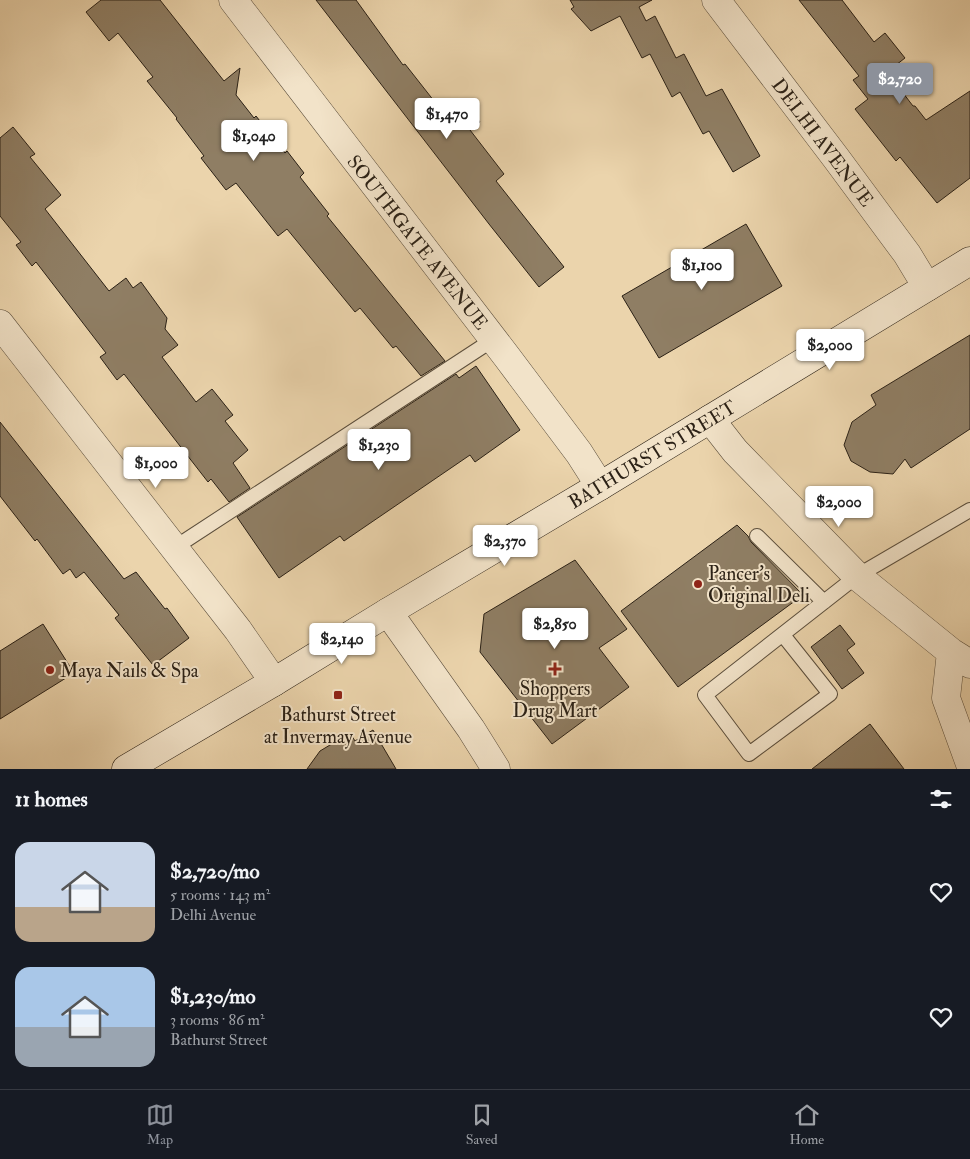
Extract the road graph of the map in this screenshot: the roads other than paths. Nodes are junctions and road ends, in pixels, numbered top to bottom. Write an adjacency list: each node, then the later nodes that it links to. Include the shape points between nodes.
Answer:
1 (233, 0): 6 (street, SOUTHGATE AVENUE)
2 (716, 0): 4 (street, DELHI AVENUE, via 907,254)
3 (970, 261): 4 (street, BATHURST STREET)
4 (927, 287): 7 (street, BATHURST STREET)
5 (0, 324): 11 (street)
6 (494, 339): 8 (street, SOUTHGATE AVENUE); 11 (lane)
7 (710, 419): 8 (street, BATHURST STREET); 12 (street, via 735,451)
8 (600, 486): 14 (street, BATHURST STREET)
9 (970, 510): 12 (lane)
10 (757, 536): 13 (lane)
11 (174, 548): 17 (street)
12 (857, 576): 13 (lane); 16 (street)
13 (824, 602): 15 (lane)
14 (388, 612): 17 (street, BATHURST STREET); 20 (street)
15 (783, 635): 15 (lane, via 705,695 749,754 830,694)
16 (961, 658): 18 (street, via 946,698)
17 (274, 682): 19 (street, BATHURST STREET)
18 (970, 764)
19 (126, 769)
20 (496, 769)

